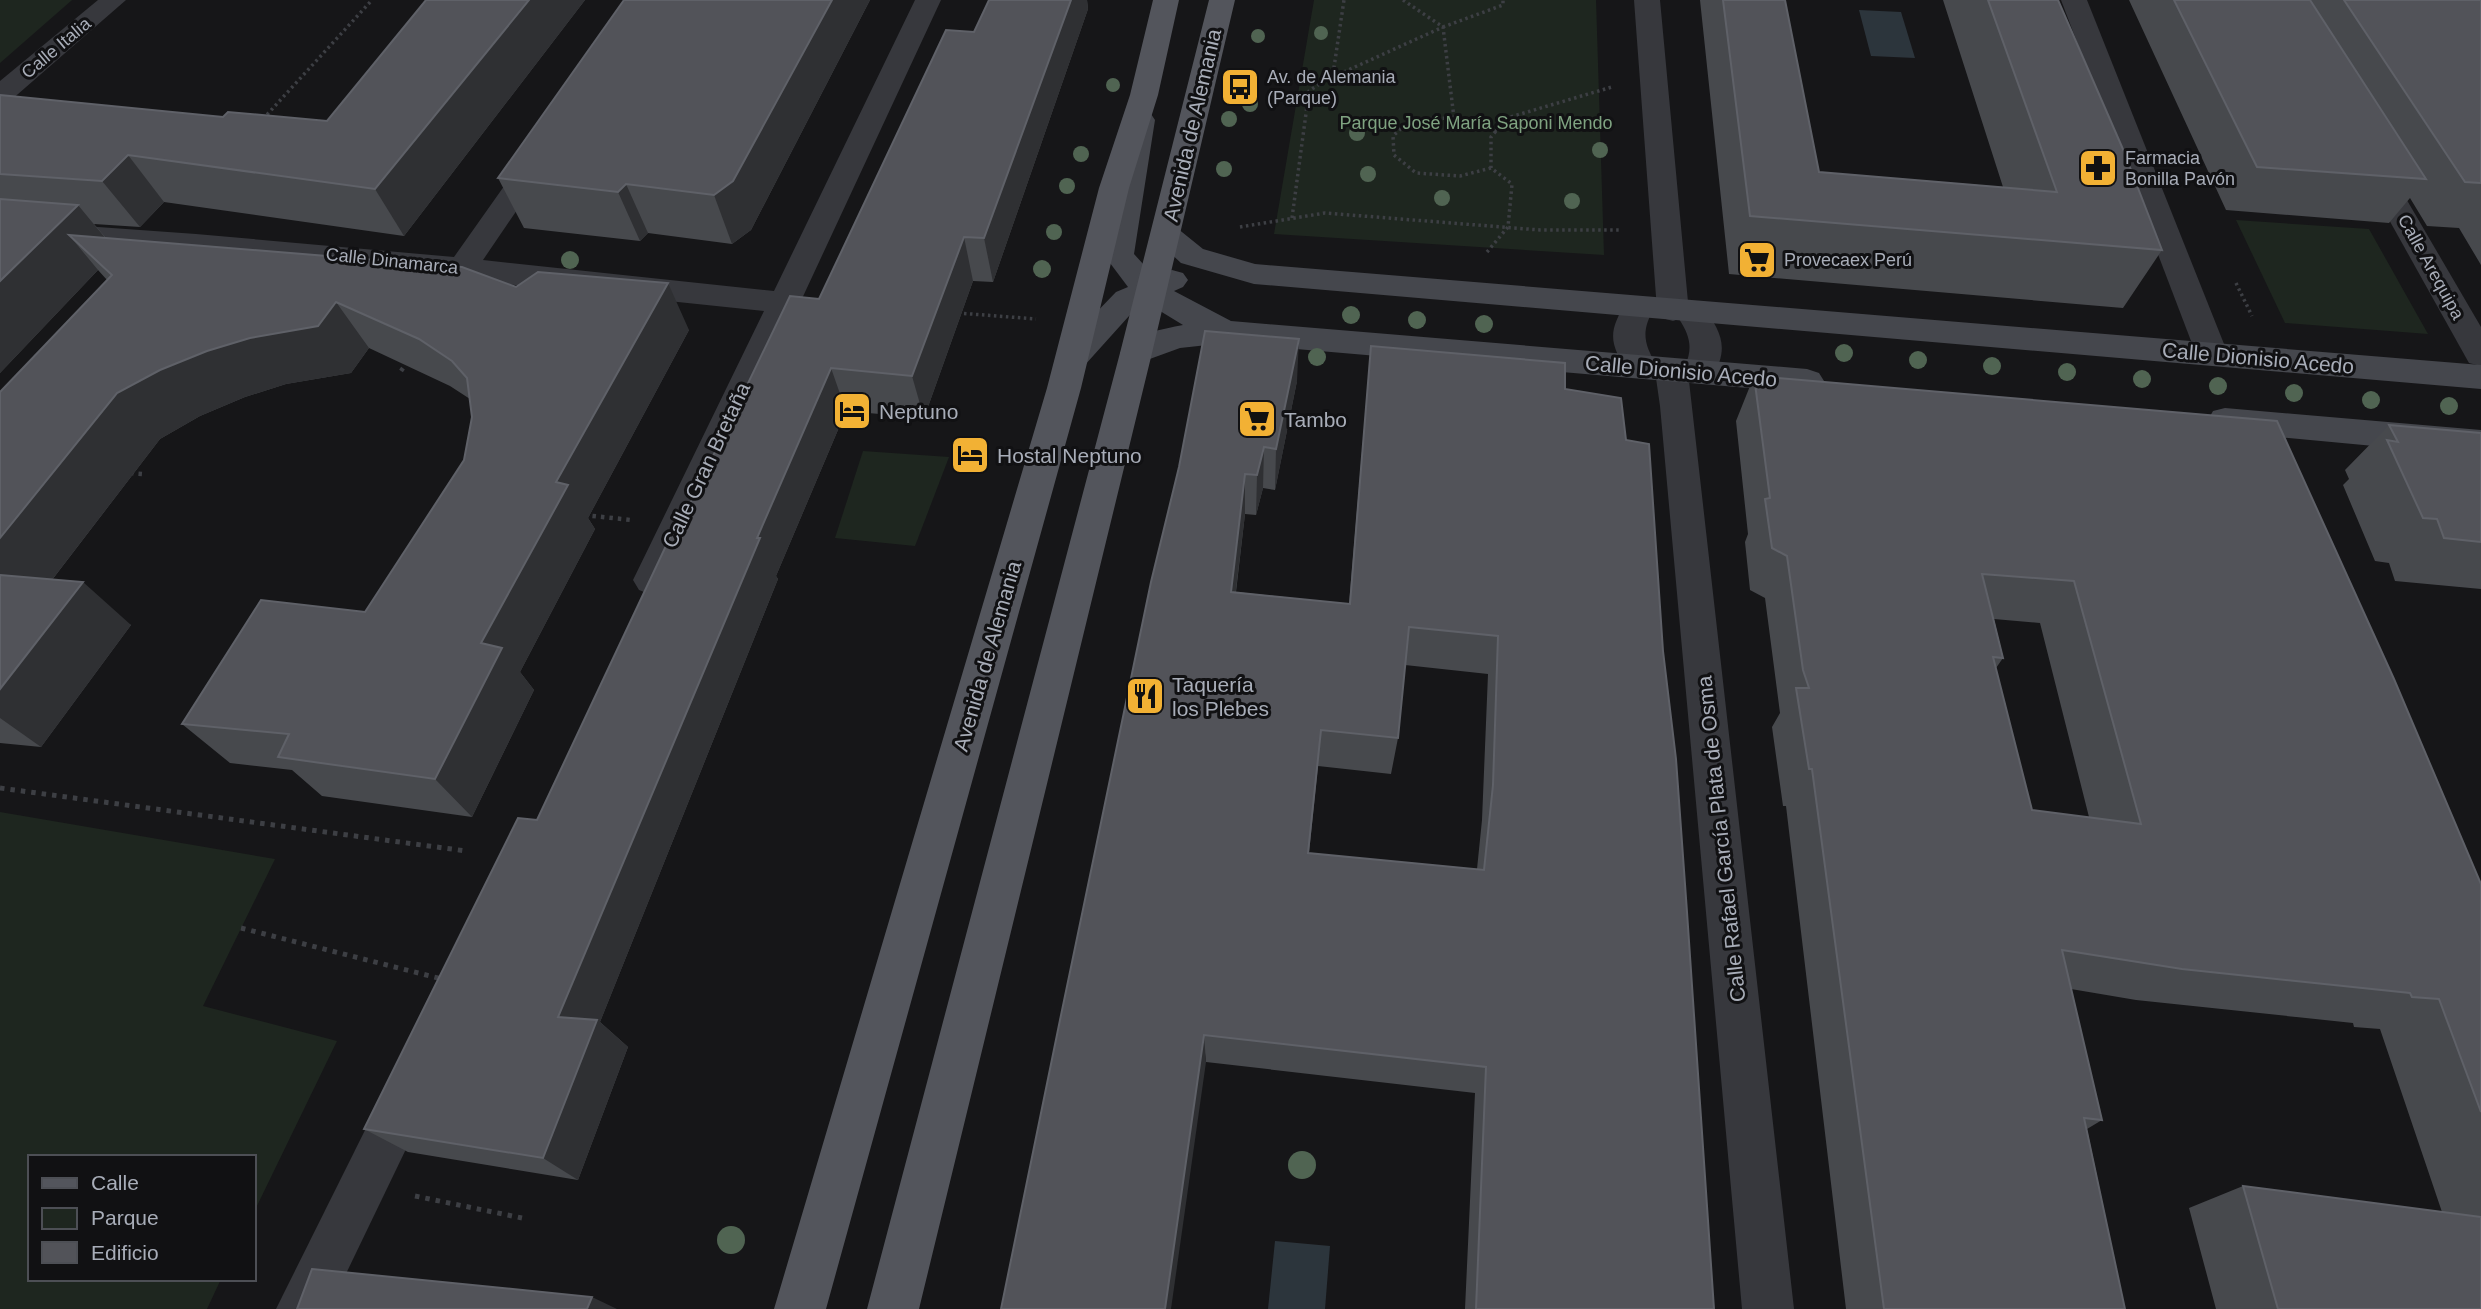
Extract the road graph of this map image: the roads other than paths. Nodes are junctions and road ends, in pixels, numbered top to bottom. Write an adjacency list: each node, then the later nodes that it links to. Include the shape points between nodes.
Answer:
1 (113, 0): 7 (street, Calle Italia)
2 (928, 0): 16 (street, Calle Gran Bretaña)
3 (1166, 0): 8 (main road, Avenida de Alemania)
4 (1222, 0): 12 (main road, Avenida de Alemania)
5 (1647, 0): 18 (street)
6 (2074, 0): 22 (street)
7 (0, 95)
8 (1144, 95): 15 (main road, via 1119,255 1129,271); 20 (main road, Avenida de Alemania, via 1114,188)
9 (552, 138): 13 (street)
10 (2357, 140): 23 (street, Calle Arequipa)
11 (0, 230): 13 (street, Calle Dinamarca, via 174,240)
12 (1166, 234): 14 (main road, Calle Dionisio Acedo, via 1192,256); 15 (main road, Avenida de Alemania)
13 (463, 268): 16 (street, Calle Dinamarca)
14 (1254, 274): 15 (main road, via 1185,275); 17 (main road, Calle Dionisio Acedo)
15 (1151, 289): 19 (main road, via 1184,314); 20 (main road, via 1127,299); 21 (main road, Avenida de Alemania)
16 (782, 302): 29 (street, Calle Gran Bretaña)
17 (1639, 307): 18 (main road, Calle Dionisio Acedo); 24 (street, via 1627,325 1628,347)
18 (1682, 311): 22 (main road, Calle Dionisio Acedo); 24 (street, via 1706,335 1709,354)
19 (1226, 332): 21 (main road, Calle Dionisio Acedo, via 1187,333 1157,341); 24 (main road, Calle Dionisio Acedo)
20 (1076, 340): 32 (main road, Avenida de Alemania)
21 (1136, 353): 33 (main road, Avenida de Alemania)
22 (2212, 354): 25 (main road, Calle Dionisio Acedo)
23 (2481, 355)
24 (1670, 370): 26 (main road, Calle Dionisio Acedo); 34 (street, Calle Rafael García Plata de Osma)
25 (2481, 377)
26 (1840, 384)
27 (2195, 417): 28 (main road, via 2271,440)
28 (2481, 443)
29 (634, 618)
30 (427, 1056): 31 (street)
31 (302, 1309)
32 (800, 1309)
33 (893, 1309)
34 (1768, 1309)

